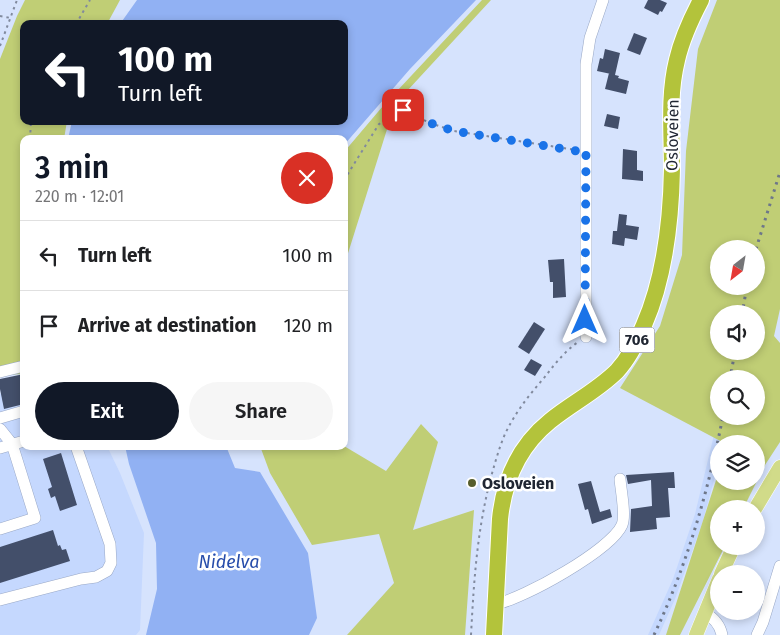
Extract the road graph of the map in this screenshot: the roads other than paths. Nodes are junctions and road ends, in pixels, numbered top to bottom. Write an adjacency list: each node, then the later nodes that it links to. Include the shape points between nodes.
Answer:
1 (603, 0): 3 (street, via 593,25 586,84)
2 (701, 0): 20 (highway, Osloveien / 706, via 682,42 674,74 669,229 645,322 631,352 617,370 594,391 550,420 530,440 514,464 502,500)
3 (586, 337)
4 (20, 367): 5 (street)
5 (0, 372)
6 (20, 412): 7 (street)
7 (0, 418)
8 (0, 429): 10 (street)
9 (20, 442): 10 (street)
10 (12, 444): 11 (street); 16 (street, via 35,518)
11 (0, 448)
12 (77, 450): 18 (street, via 110,544 111,563 107,571 96,577)
13 (780, 467): 15 (main road)
14 (620, 479): 20 (street, via 624,520 617,534 578,565 508,602)
15 (760, 500)
16 (0, 529)
17 (780, 566): 25 (street)
18 (0, 600)
19 (710, 600): 21 (main road)
20 (496, 604): 22 (highway, Osloveien / 706)
21 (705, 613): 23 (main road); 24 (street, via 720,626)
22 (494, 635)
23 (696, 635)
24 (722, 635)
25 (757, 635)

